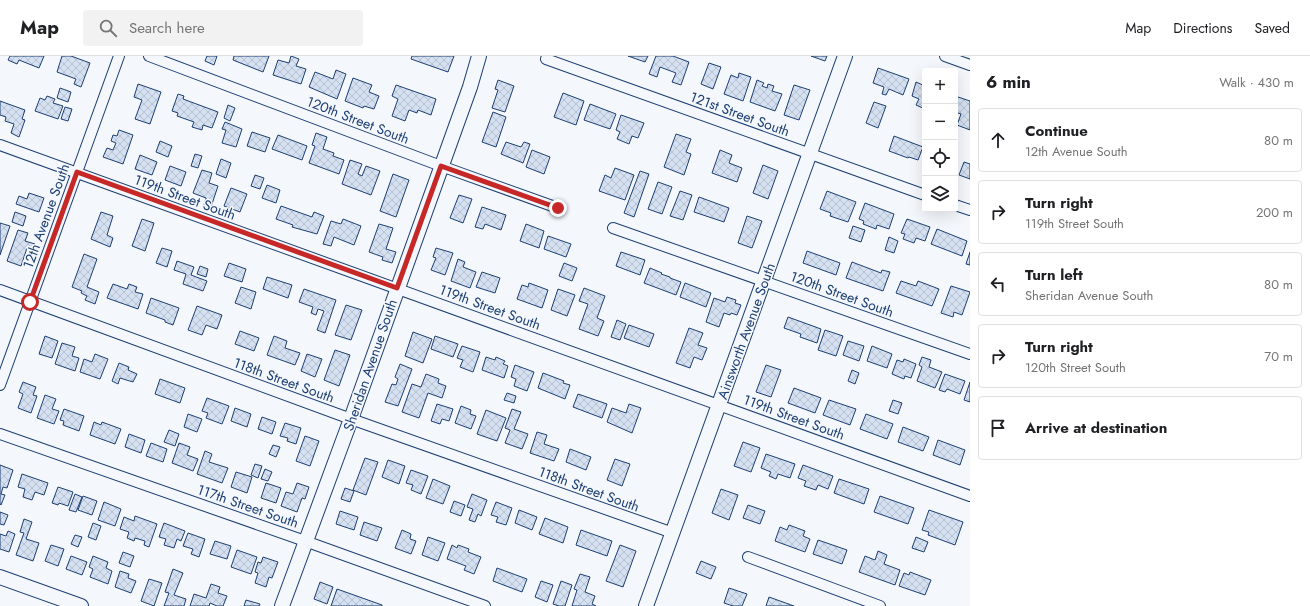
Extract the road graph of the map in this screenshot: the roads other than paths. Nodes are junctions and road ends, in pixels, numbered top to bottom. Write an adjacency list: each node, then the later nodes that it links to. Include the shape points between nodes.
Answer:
1 (119, 56): 11 (street, 12th Avenue South)
2 (149, 56): 10 (street, 120th Street South)
3 (479, 56): 10 (street, Sheridan Avenue South)
4 (845, 56): 9 (street, Ainsworth Avenue South)
5 (945, 56): 7 (street)
6 (546, 59): 9 (street, 121st Street South)
7 (970, 65)
8 (0, 145): 11 (street, 119th Street South)
9 (810, 154): 12 (street, 121st Street South); 17 (street, Ainsworth Avenue South)
10 (441, 166): 14 (street, 120th Street South); 18 (street, Sheridan Avenue South)
11 (77, 172): 18 (street, 119th Street South); 20 (street, 12th Avenue South)
12 (922, 193)
13 (958, 206): 15 (street)
14 (558, 208)
15 (970, 210)
16 (613, 228): 17 (street, 120th Street South)
17 (764, 281): 21 (street, 120th Street South); 23 (street, Ainsworth Avenue South)
18 (397, 288): 23 (street, 119th Street South); 24 (street, Sheridan Avenue South)
19 (0, 290): 20 (street, 118th Street South)
20 (30, 302): 22 (street, 12th Avenue South); 24 (street, 118th Street South)
21 (970, 354)
22 (0, 385)
23 (719, 405): 26 (street, 119th Street South); 27 (street, Ainsworth Avenue South)
24 (351, 419): 27 (street, 118th Street South); 28 (street, Sheridan Avenue South)
25 (0, 434): 28 (street, 117th Street South)
26 (970, 496)
27 (673, 533): 34 (street, Ainsworth Avenue South)
28 (305, 540): 32 (street, Sheridan Avenue South); 33 (street, 117th Street South)
29 (748, 557): 35 (street)
30 (0, 577): 31 (street)
31 (81, 606)
32 (282, 606)
33 (485, 606)
34 (646, 606)
35 (880, 606)

